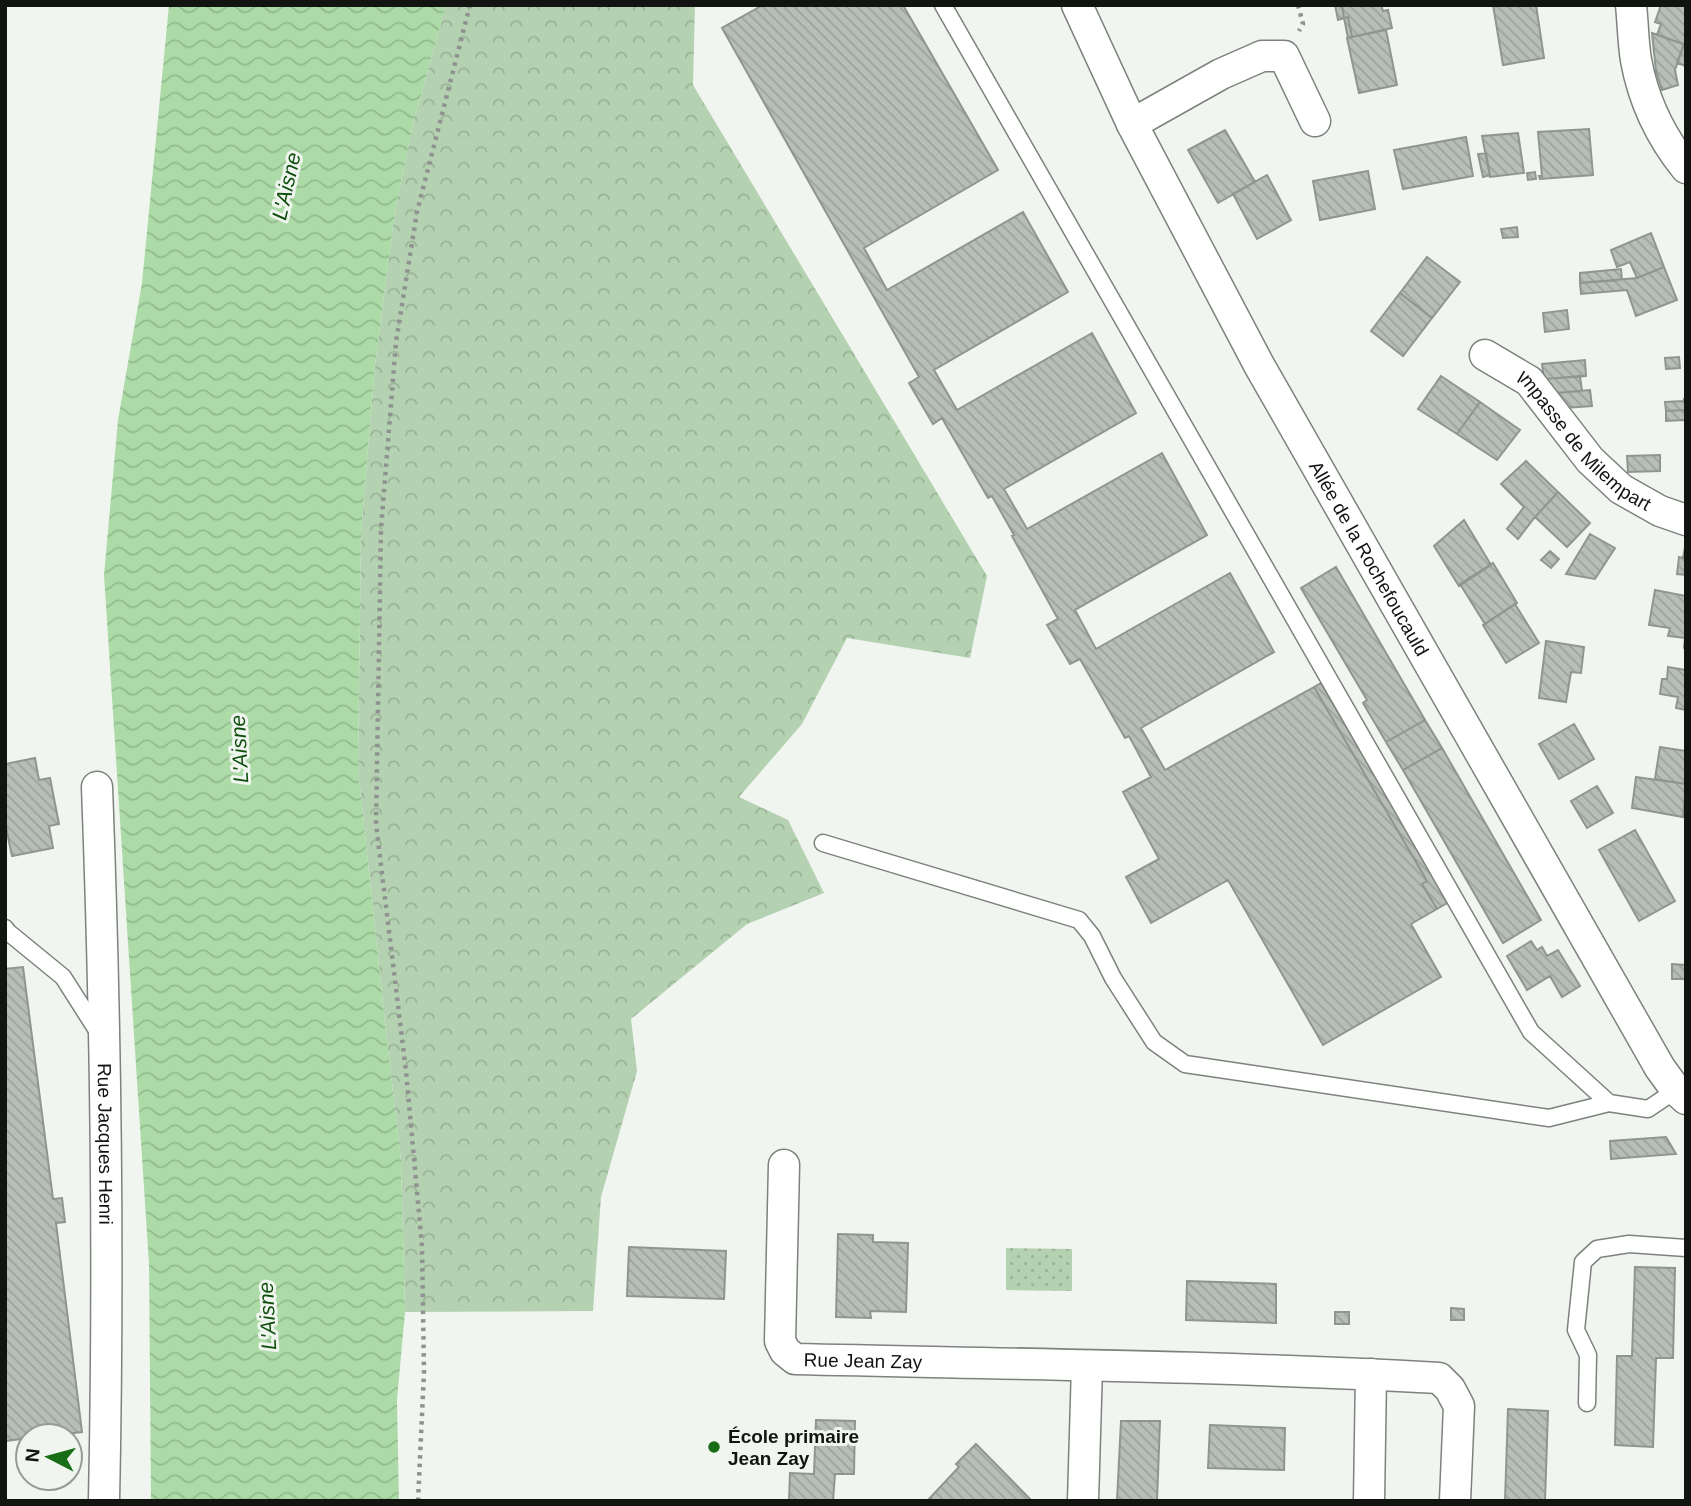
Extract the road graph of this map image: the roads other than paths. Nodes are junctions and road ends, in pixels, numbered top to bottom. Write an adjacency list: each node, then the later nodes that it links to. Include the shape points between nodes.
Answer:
1 (943, 5): 14 (lane, via 1531,1032)
2 (1077, 5): 5 (street, Allée de la Rochefoucauld)
3 (1631, 5): 6 (street, via 1636,60 1649,104 1670,148)
4 (1315, 121): 5 (street, via 1284,56 1262,56)
5 (1132, 124): 13 (street, Allée de la Rochefoucauld, via 1259,365 1653,1056)
6 (1686, 168)
7 (1485, 355): 8 (street, Impasse de Milempart, via 1529,381 1590,460 1621,489)
8 (1686, 520)
9 (97, 787): 12 (street, Rue Jacques Henri)
10 (823, 843): 14 (lane, via 1079,920 1154,1042 1185,1064 1549,1118)
11 (5, 928): 12 (lane, via 63,976)
12 (104, 1041): 20 (street, Rue Jacques Henri)
13 (1681, 1094): 14 (lane, via 1648,1109)
14 (1609, 1103)
15 (784, 1165): 17 (street, Rue Jean Zay, via 780,1341 795,1359)
16 (1686, 1248): 19 (lane, via 1629,1244 1597,1249 1583,1262 1576,1330 1588,1356)
17 (1087, 1366): 18 (street, Rue Jean Zay); 21 (street)
18 (1371, 1374): 22 (street); 23 (street, Rue Jean Zay, via 1440,1378 1450,1389 1459,1406)
19 (1587, 1403)
20 (104, 1501)
21 (1083, 1501)
22 (1370, 1501)
23 (1455, 1501)

